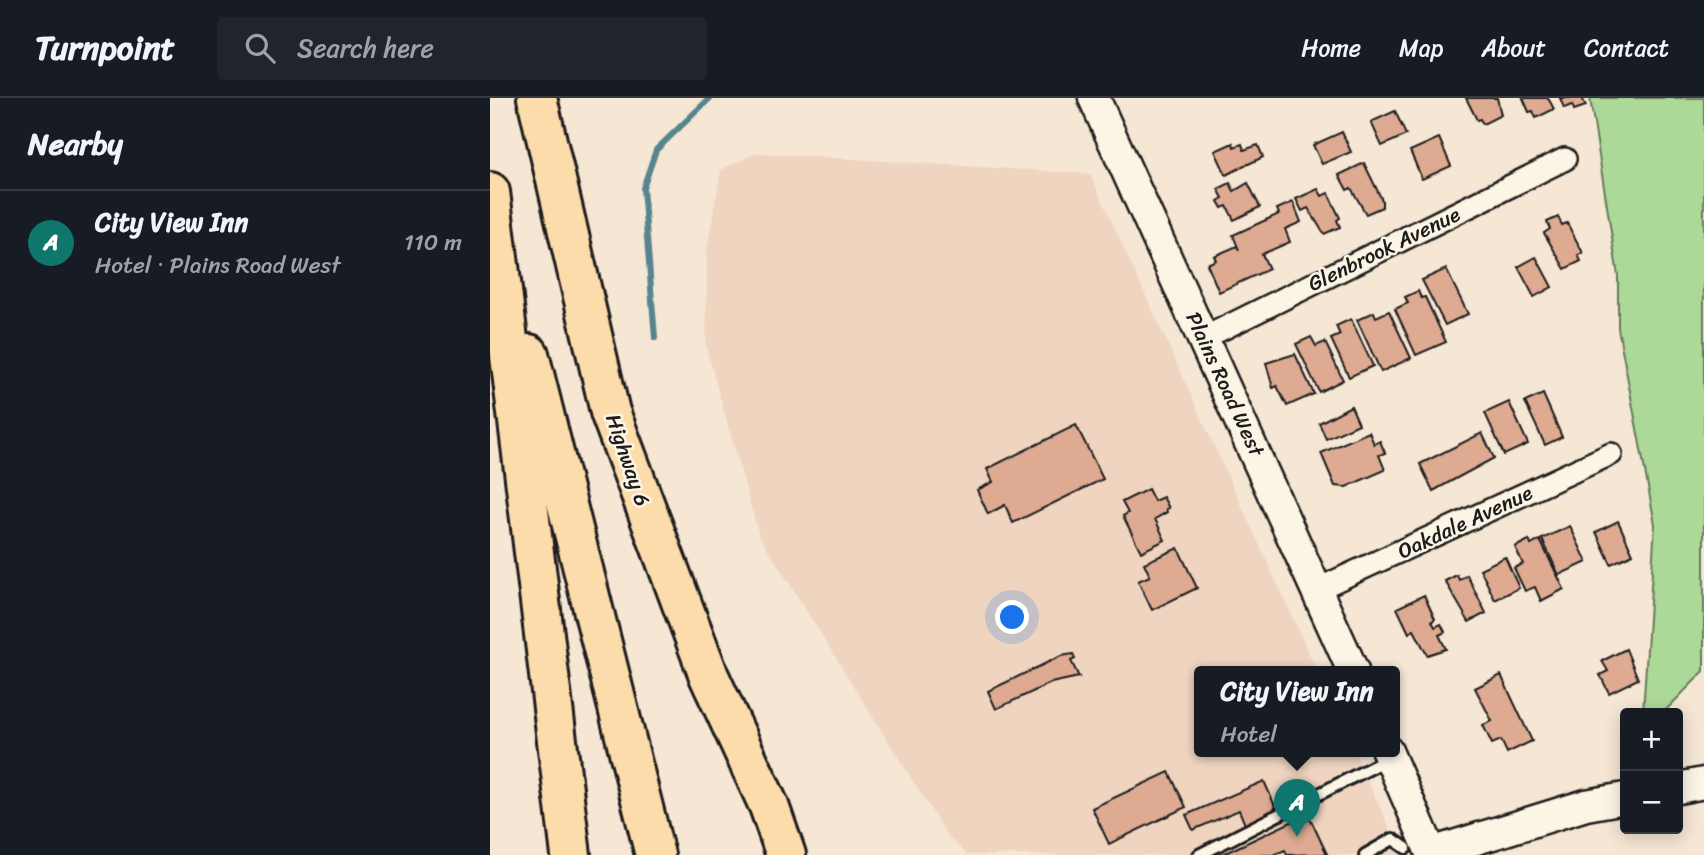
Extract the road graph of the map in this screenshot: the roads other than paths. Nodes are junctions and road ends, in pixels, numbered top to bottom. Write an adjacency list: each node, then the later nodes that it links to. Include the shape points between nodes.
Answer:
1 (537, 98): 14 (highway, Highway 6, via 610,412 709,676)
2 (1094, 98): 5 (main road, Plains Road West)
3 (1565, 159): 5 (street, Glenbrook Avenue)
4 (491, 200): 16 (highway); 17 (highway)
5 (1204, 338): 7 (main road, Plains Road West)
6 (1611, 454): 7 (street, Oakdale Avenue)
7 (1318, 589): 8 (main road, Plains Road West)
8 (1351, 666)
9 (1385, 757): 20 (lane)
10 (1390, 757): 15 (main road)
11 (1704, 783): 12 (main road)
12 (1683, 787)
13 (1620, 799): 15 (main road)
14 (769, 806): 18 (highway); 19 (highway)
15 (1419, 850): 21 (lane, via 1393,839)
16 (571, 855)
17 (655, 855)
18 (786, 855)
19 (807, 855)
20 (1199, 855)
21 (1365, 855)

